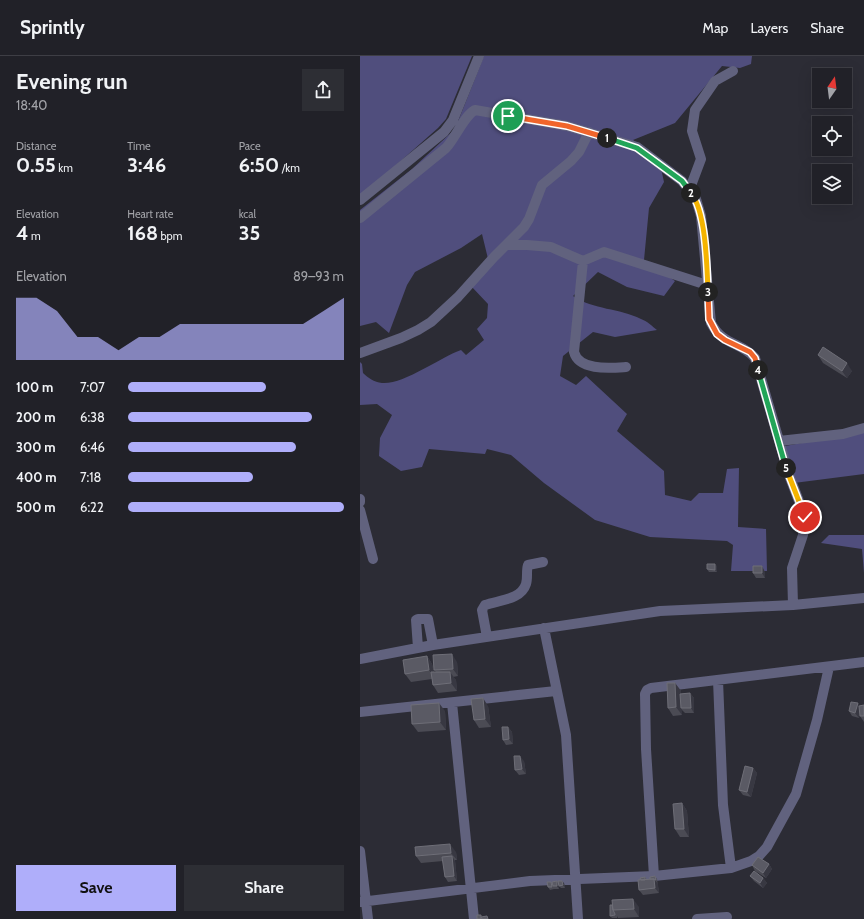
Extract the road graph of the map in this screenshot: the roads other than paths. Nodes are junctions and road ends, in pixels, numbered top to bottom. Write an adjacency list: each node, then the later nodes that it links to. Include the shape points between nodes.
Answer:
1 (479, 56): 5 (street, via 453,120 444,132)
2 (733, 71): 4 (street, via 715,81 695,110 692,131 701,159)
3 (589, 132): 4 (street, via 637,148 682,181); 6 (street, via 475,110 469,113 446,148); 7 (street, via 579,152 542,185 529,219)
4 (689, 190): 9 (street, via 702,216)
5 (360, 200)
6 (360, 218)
7 (507, 245): 8 (street, via 551,247); 10 (street, via 431,322 402,338)
8 (583, 261): 9 (street, via 604,252); 11 (street, via 575,357 580,362 602,368)
9 (707, 285): 13 (street, via 709,319 717,334 750,352 755,358)
10 (360, 353)
11 (626, 367)
12 (864, 428): 13 (street, via 843,434)
13 (779, 441): 18 (street, via 788,475 805,517 803,535 792,568)
14 (360, 510): 15 (street)
15 (373, 559)
16 (543, 562): 20 (street, via 528,565 527,583 521,593 485,605 482,610)
17 (864, 598): 18 (street)
18 (793, 605): 19 (street, via 660,611)
19 (544, 628): 20 (street); 27 (street)
20 (487, 637): 21 (street)
21 (432, 641): 22 (street); 22 (street, via 428,619 418,619)
22 (418, 643): 23 (street)
23 (360, 659)
24 (864, 662): 25 (street)
25 (829, 667): 26 (street); 31 (street, via 796,794 767,847 751,862)
26 (718, 680): 31 (street, via 723,805); 32 (street, via 652,688 645,694)
27 (556, 691): 28 (street); 33 (street, via 566,735)
28 (452, 702): 29 (street); 34 (street)
29 (360, 712)
30 (360, 851): 35 (street)
31 (732, 868): 32 (street)
32 (654, 876): 33 (street)
33 (575, 879): 34 (street); 39 (street)
34 (470, 887): 35 (street); 38 (street)
35 (363, 901): 37 (street)
36 (727, 917): 40 (street)
37 (368, 919)
38 (474, 919)
39 (578, 919)
40 (697, 919)

